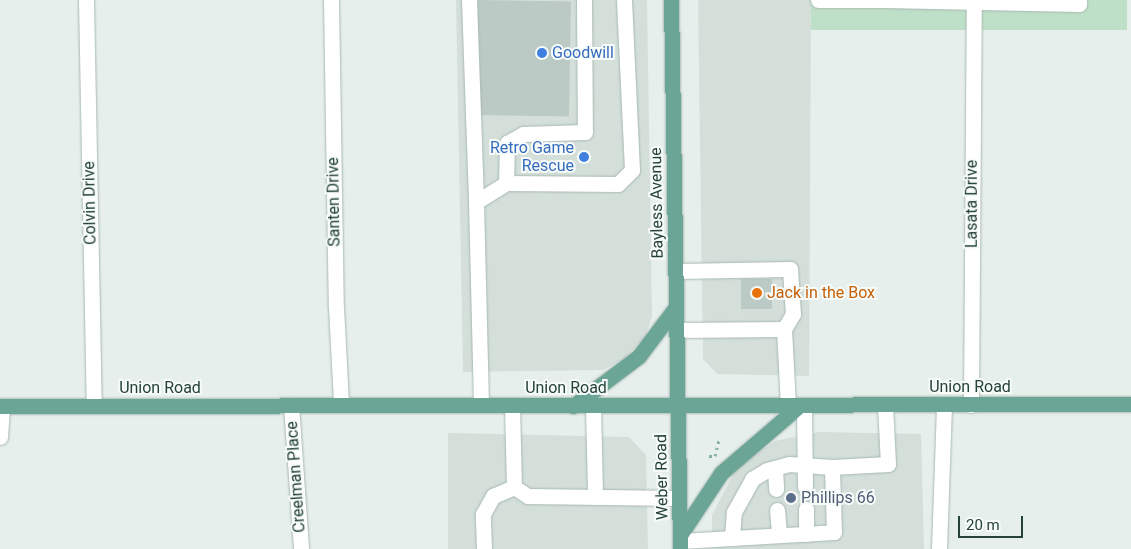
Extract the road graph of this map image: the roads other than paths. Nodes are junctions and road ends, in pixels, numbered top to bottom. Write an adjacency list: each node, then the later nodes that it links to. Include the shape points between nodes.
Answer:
1 (86, 0): 25 (street, Colvin Drive)
2 (331, 0): 17 (street, Santen Drive, via 336,307)
3 (469, 0): 12 (street)
4 (584, 0): 11 (street, via 585,132 523,134 507,143)
5 (624, 0): 11 (street, via 632,170 618,184)
6 (672, 0): 13 (main road, Bayless Avenue)
7 (818, 0): 8 (street)
8 (884, 0): 10 (street)
9 (1079, 0): 10 (street, via 1080,4)
10 (974, 3): 23 (street, Lasata Drive)
11 (506, 184): 12 (street)
12 (476, 202): 26 (street)
13 (676, 271): 14 (main road, Bayless Avenue); 15 (street, via 790,269 793,314)
14 (676, 307): 16 (main road, Bayless Avenue); 28 (main road, via 639,356)
15 (784, 329): 16 (street); 30 (street)
16 (677, 330): 20 (main road, Bayless Avenue)
17 (342, 404): 19 (main road, Union Road); 26 (main road, Union Road)
18 (1131, 404): 23 (main road, Union Road)
19 (291, 405): 25 (main road, Union Road); 46 (street, Creelman Place)
20 (678, 405): 29 (main road, Union Road); 30 (main road, Union Road); 39 (main road, Weber Road)
21 (884, 405): 22 (main road, Union Road); 30 (main road, Union Road); 33 (street, via 888,464)
22 (944, 405): 23 (main road, Union Road); 48 (street)
23 (971, 405)
24 (1, 406): 25 (main road, Union Road); 31 (street)
25 (94, 406)
26 (481, 406): 27 (main road, Union Road)
27 (512, 406): 28 (main road, Union Road); 35 (street)
28 (573, 406): 29 (main road, Union Road)
29 (593, 406): 38 (street)
30 (797, 406): 32 (street); 45 (main road, via 721,473)
31 (0, 437)
32 (804, 465): 33 (street); 34 (street); 36 (street)
33 (832, 467): 42 (street, via 834,532)
34 (775, 468): 37 (street); 44 (street, via 752,479 741,494)
35 (514, 487): 38 (street, via 528,496); 47 (street, via 492,496 483,514)
36 (805, 487)
37 (776, 489)
38 (594, 497): 39 (street)
39 (679, 498): 45 (main road, Weber Road)
40 (806, 509): 42 (street)
41 (777, 510): 43 (street)
42 (806, 534): 43 (street)
43 (778, 535): 44 (street)
44 (732, 538): 45 (street)
45 (680, 542)
46 (301, 549)
47 (484, 549)
48 (939, 549)

